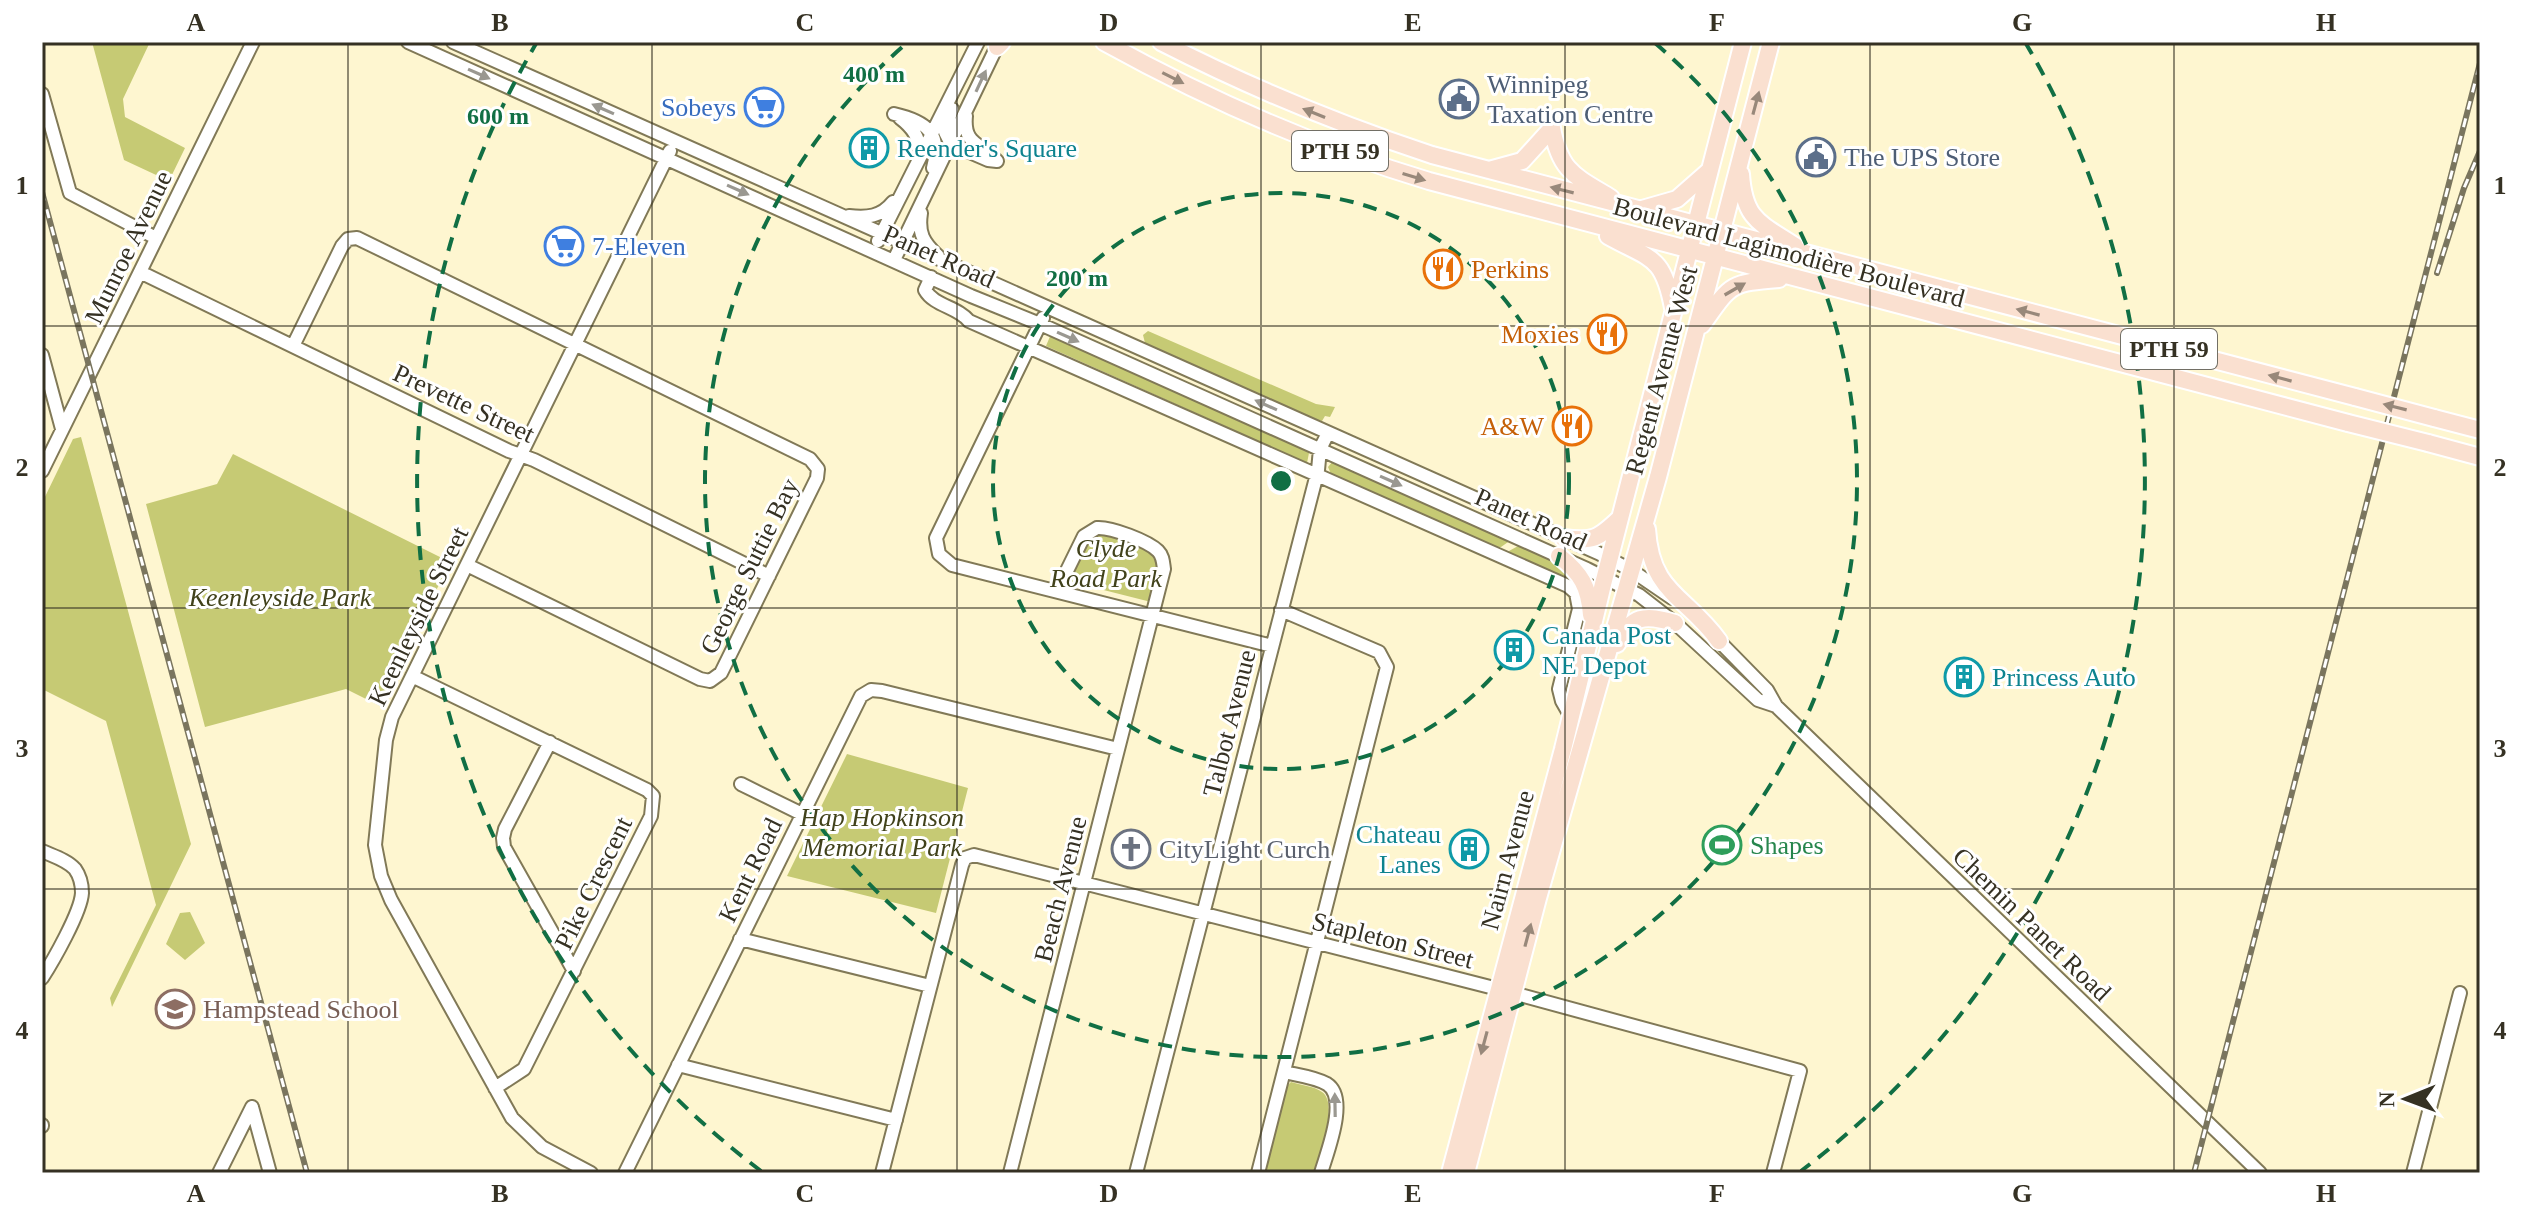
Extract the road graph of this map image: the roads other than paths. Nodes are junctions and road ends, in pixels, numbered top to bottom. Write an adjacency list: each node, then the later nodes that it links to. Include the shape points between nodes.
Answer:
1 (253, 42): 28 (street, Munroe Avenue)
2 (408, 42): 15 (street, Panet Road, one-way to 15)
3 (453, 42): 13 (street, Panet Road, one-way to 3)
4 (1104, 42): 24 (main road, Boulevard Lagimodière Boulevard / PTH 59, one-way to 24, via 1230,105 1343,152 1416,178)
5 (1161, 42): 19 (main road, Boulevard Lagimodière Boulevard / PTH 59, one-way to 5, via 1314,113)
6 (1743, 42): 18 (main road, Regent Avenue West)
7 (1771, 42): 16 (main road, Regent Avenue West, one-way to 7)
8 (999, 44): 11 (street, one-way to 8)
9 (976, 46): 12 (street); 14 (street, via 946,125)
10 (42, 94): 28 (street, via 70,193)
11 (966, 112): 14 (street); 14 (street, via 968,137 997,161)
12 (931, 134): 17 (street); 17 (street, via 913,118 894,114 916,135); 21 (street, via 936,157)
13 (674, 141): 15 (street, Keenleyside Street); 23 (street, Panet Road)
14 (951, 144): 21 (street)
15 (666, 157): 30 (street, Panet Road, one-way to 30); 43 (street, Keenleyside Street)
16 (1740, 163): 26 (main road, Regent Avenue West); 32 (main road, via 1750,213)
17 (916, 165): 20 (street)
18 (1711, 169): 22 (main road, via 1677,199); 25 (main road, Regent Avenue West)
19 (1487, 171): 22 (main road, Boulevard Lagimodière Boulevard / PTH 59, one-way to 19); 22 (main road, via 1522,161 1552,128 1566,168)
20 (903, 191): 23 (street, via 877,215); 27 (street)
21 (924, 197): 29 (street); 35 (street, via 922,239)
22 (1632, 208): 25 (main road, Boulevard Lagimodière Boulevard / PTH 59)
23 (837, 214): 27 (street, Panet Road)
24 (1589, 225): 31 (main road, Boulevard Lagimodière Boulevard / PTH 59); 40 (main road, via 1656,263 1668,282)
25 (1696, 225): 26 (main road, Boulevard Lagimodière Boulevard / PTH 59); 31 (main road, Regent Avenue West)
26 (1722, 232): 32 (main road, Boulevard Lagimodière Boulevard / PTH 59); 33 (main road, Regent Avenue West)
27 (882, 235): 29 (street, Panet Road); 30 (street)
28 (156, 238): 36 (street, Munroe Avenue)
29 (903, 244): 34 (street); 35 (street, Panet Road)
30 (873, 251): 34 (street, Panet Road)
31 (1690, 251): 33 (main road, Boulevard Lagimodière Boulevard / PTH 59); 40 (main road, Regent Avenue West)
32 (1806, 254): 48 (main road, Boulevard Lagimodière Boulevard / PTH 59, one-way to 32, bridge)
33 (1715, 258): 38 (main road, Boulevard Lagimodière Boulevard / PTH 59); 42 (main road, Regent Avenue West)
34 (894, 260): 37 (street, Panet Road)
35 (946, 263): 39 (street, Panet Road)
36 (140, 272): 44 (street, Prevette Street); 47 (street, Munroe Avenue)
37 (931, 277): 41 (street, Panet Road); 45 (street, via 925,290 929,296 969,321)
38 (1792, 278): 42 (main road, one-way to 38, via 1734,287); 52 (main road, Boulevard Lagimodière Boulevard / PTH 59, bridge)
39 (1047, 308): 41 (street); 49 (street, Panet Road, one-way to 39)
40 (1674, 312): 55 (main road, Regent Avenue West)
41 (1040, 324): 45 (street); 50 (street, Panet Road, one-way to 50)
42 (1696, 332): 56 (main road, Regent Avenue West)
43 (576, 344): 44 (street, George Suttie Bay, via 357,238 342,246); 51 (street, Keenleyside Street); 64 (street, George Suttie Bay, via 813,462 817,478)
44 (293, 346): 51 (street, Prevette Street)
45 (1029, 347): 54 (street); 67 (street, via 936,547 952,565)
46 (42, 355): 47 (street)
47 (62, 429): 53 (street, Munroe Avenue)
48 (2480, 430)
49 (1332, 435): 50 (street, Talbot Avenue); 57 (street, Panet Road)
50 (1325, 451): 54 (street, Talbot Avenue); 58 (street, Panet Road, one-way to 58)
51 (521, 455): 62 (street, Keenleyside Street); 64 (street, Prevette Street)
52 (2480, 457)
53 (42, 471)
54 (1317, 472): 59 (street); 68 (street, Talbot Avenue)
55 (1621, 517): 57 (main road, via 1587,541); 61 (main road, Regent Avenue West)
56 (1646, 518): 63 (main road, Regent Avenue West); 72 (main road, via 1657,575)
57 (1563, 538): 61 (street, Panet Road)
58 (1522, 540): 59 (street); 60 (street, Panet Road)
59 (1496, 554): 71 (street, via 1568,586 1579,600)
60 (1559, 556): 65 (street, Panet Road); 71 (main road, via 1585,582 1590,600)
61 (1610, 559): 63 (street, Panet Road); 65 (main road, Nairn Avenue)
62 (467, 565): 64 (street, George Suttie Bay, via 705,681 721,673); 76 (street, Keenleyside Street)
63 (1631, 570): 66 (main road, Nairn Avenue); 72 (street, Chemin Panet Road, via 1670,596)
64 (769, 576)
65 (1605, 577): 66 (street, Panet Road); 71 (main road, Nairn Avenue)
66 (1627, 588): 70 (street, Chemin Panet Road); 75 (main road, Nairn Avenue)
67 (1057, 591): 69 (street); 69 (street, Beach Avenue, via 1084,536 1104,527 1153,547 1162,556 1164,569)
68 (1281, 610): 73 (street, Talbot Avenue); 90 (street, via 1379,652 1387,667)
69 (1152, 617): 73 (street); 82 (street, Beach Avenue)
70 (1675, 623): 75 (main road, via 1650,618 1626,626); 77 (street, Chemin Panet Road)
71 (1586, 628): 79 (main road, Nairn Avenue)
72 (1719, 641): 74 (street, Chemin Panet Road)
73 (1272, 646): 88 (street, Talbot Avenue)
74 (1745, 668): 77 (street); 78 (street, Chemin Panet Road)
75 (1601, 674): 80 (main road, Nairn Avenue)
76 (412, 676): 81 (street, Pike Crescent); 98 (street, Keenleyside Street, via 386,740 375,845 381,876)
77 (1734, 678): 78 (street, Chemin Panet Road, via 1758,700)
78 (1776, 706): 113 (street, Chemin Panet Road)
79 (1570, 715): 80 (main road); 87 (main road, Nairn Avenue)
80 (1588, 721): 87 (main road, Nairn Avenue)
81 (550, 742): 91 (street, via 503,838); 91 (street, Pike Crescent, via 653,796 651,816)
82 (1118, 749): 84 (street, Kent Road, via 871,690 854,707); 86 (street, Beach Avenue)
83 (741, 784): 84 (street)
84 (802, 814): 89 (street, Kent Road)
85 (42, 851): 92 (street, via 75,870 82,891)
86 (1084, 883): 88 (street, Stapleton Street); 93 (street, Stapleton Street, via 974,855 965,858); 106 (street, Beach Avenue)
87 (1530, 895): 94 (main road, Nairn Avenue)
88 (1203, 914): 90 (street, Stapleton Street); 107 (street, Talbot Avenue)
89 (740, 939): 93 (street); 96 (street, Kent Road)
90 (1317, 943): 94 (street, Stapleton Street); 97 (street)
91 (574, 971): 98 (street, Pike Crescent, via 524,1069)
92 (42, 978)
93 (930, 986): 99 (street)
94 (1505, 992): 100 (main road, Nairn Avenue); 112 (street, Stapleton Street, via 1800,1071)
95 (2460, 993): 114 (street)
96 (678, 1065): 99 (street); 104 (street, Kent Road)
97 (1284, 1072): 108 (street); 109 (street, one-way to 97, via 1336,1096 1322,1082)
98 (495, 1088): 103 (street, Keenleyside Street, via 527,1135)
99 (896, 1120): 105 (street)
100 (1470, 1126): 110 (main road, Nairn Avenue); 111 (main road, Nairn Avenue)
101 (219, 1173): 102 (street, via 252,1107)
102 (270, 1173)
103 (591, 1173)
104 (625, 1173)
105 (882, 1173)
106 (1010, 1173)
107 (1136, 1173)
108 (1258, 1173)
109 (1321, 1173)
110 (1450, 1173)
111 (1466, 1173)
112 (1773, 1173)
113 (2260, 1173)
114 (2413, 1173)

